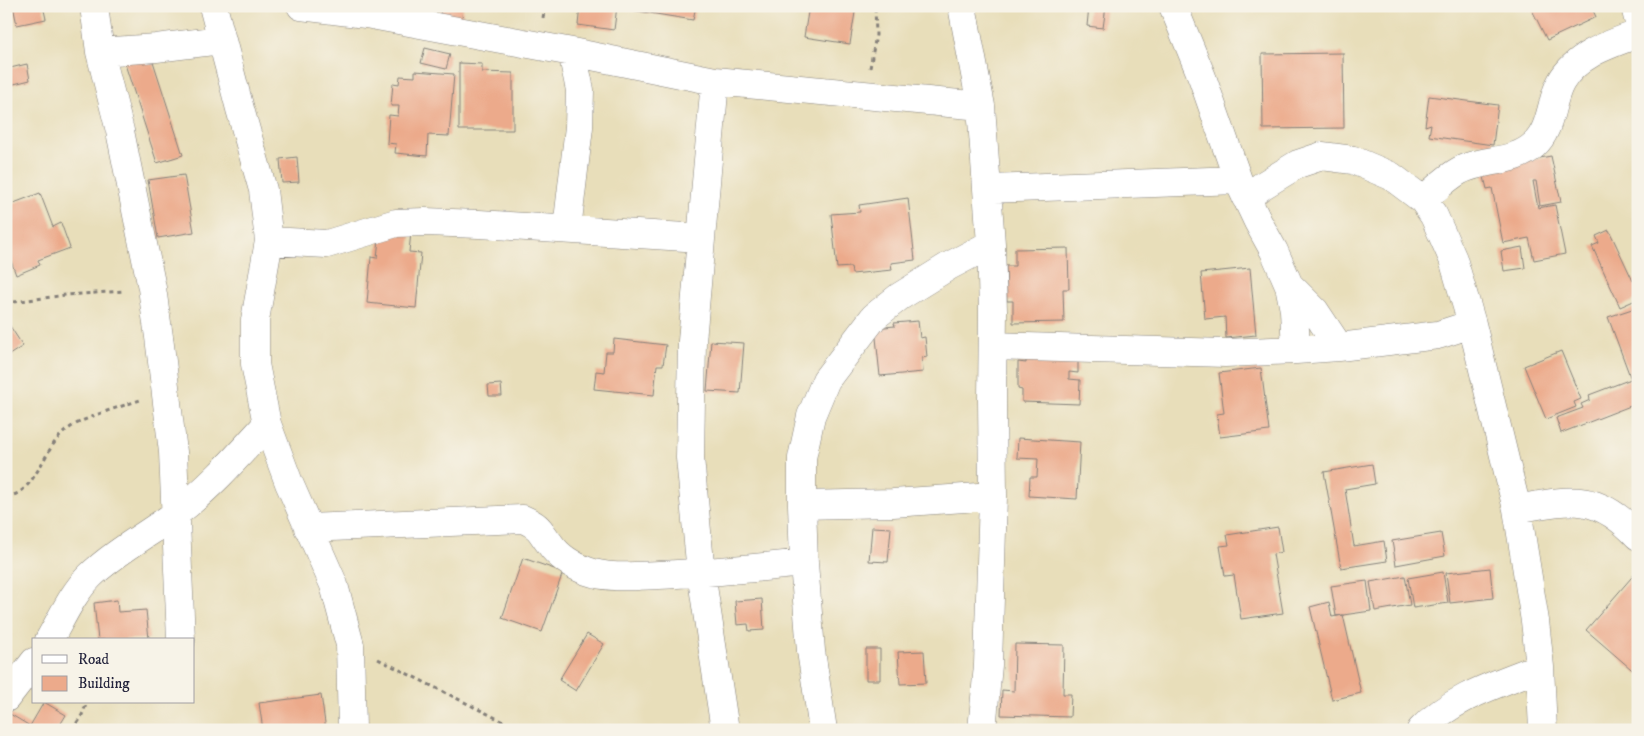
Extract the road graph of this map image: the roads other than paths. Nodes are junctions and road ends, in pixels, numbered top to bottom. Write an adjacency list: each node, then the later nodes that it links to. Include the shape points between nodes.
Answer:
1 (94, 6): 10 (street)
2 (213, 6): 9 (street)
3 (301, 6): 11 (street, via 366,14)
4 (962, 6): 13 (street)
5 (1174, 6): 15 (street)
6 (1635, 6): 7 (street)
7 (1638, 18)
8 (1638, 34): 16 (street, via 1600,49 1577,63 1561,82 1544,131 1535,144 1521,154 1459,171)
9 (220, 40): 10 (street); 19 (street, via 263,190)
10 (100, 52): 30 (street, via 120,131 152,288 173,452)
11 (572, 52): 12 (street); 17 (street, via 580,90 580,126)
12 (715, 81): 13 (street); 18 (street)
13 (981, 106): 14 (street)
14 (987, 189): 15 (street); 20 (street)
15 (1242, 189): 16 (street, via 1262,186 1298,164 1322,156 1353,160 1391,176); 21 (street)
16 (1423, 200): 22 (street, via 1434,216 1453,259)
17 (567, 229): 18 (street); 19 (street, via 396,223 327,244)
18 (701, 238): 34 (street, via 692,341 690,458)
19 (269, 241): 26 (street, via 255,320 254,364)
20 (991, 244): 23 (street); 28 (street, via 899,297 874,317 848,349 826,380 811,416 802,458)
21 (1289, 285): 24 (street, via 1315,311); 25 (street)
22 (1472, 324): 24 (street, via 1438,335); 29 (street)
23 (993, 346): 25 (street, via 1225,353); 27 (street)
24 (1339, 347): 25 (street)
25 (1296, 350)
26 (267, 424): 30 (street, via 222,474); 31 (street)
27 (993, 496): 28 (street); 43 (street, via 988,665)
28 (802, 505): 33 (street)
29 (1517, 509): 32 (street, via 1562,501 1589,502 1610,511); 38 (street)
30 (176, 513): 35 (street, via 91,575 72,597); 36 (street)
31 (308, 528): 34 (street, via 523,519 543,532 559,555 587,571 619,577); 40 (street, via 334,585 350,645)
32 (1638, 536)
33 (804, 563): 34 (street); 42 (street, via 811,651)
34 (701, 573): 41 (street)
35 (50, 638)
36 (181, 638)
37 (32, 665): 39 (street)
38 (1540, 667): 44 (street, via 1454,704); 45 (street)
39 (6, 698)
40 (352, 730)
41 (725, 730)
42 (823, 730)
43 (982, 730)
44 (1421, 730)
45 (1543, 730)

